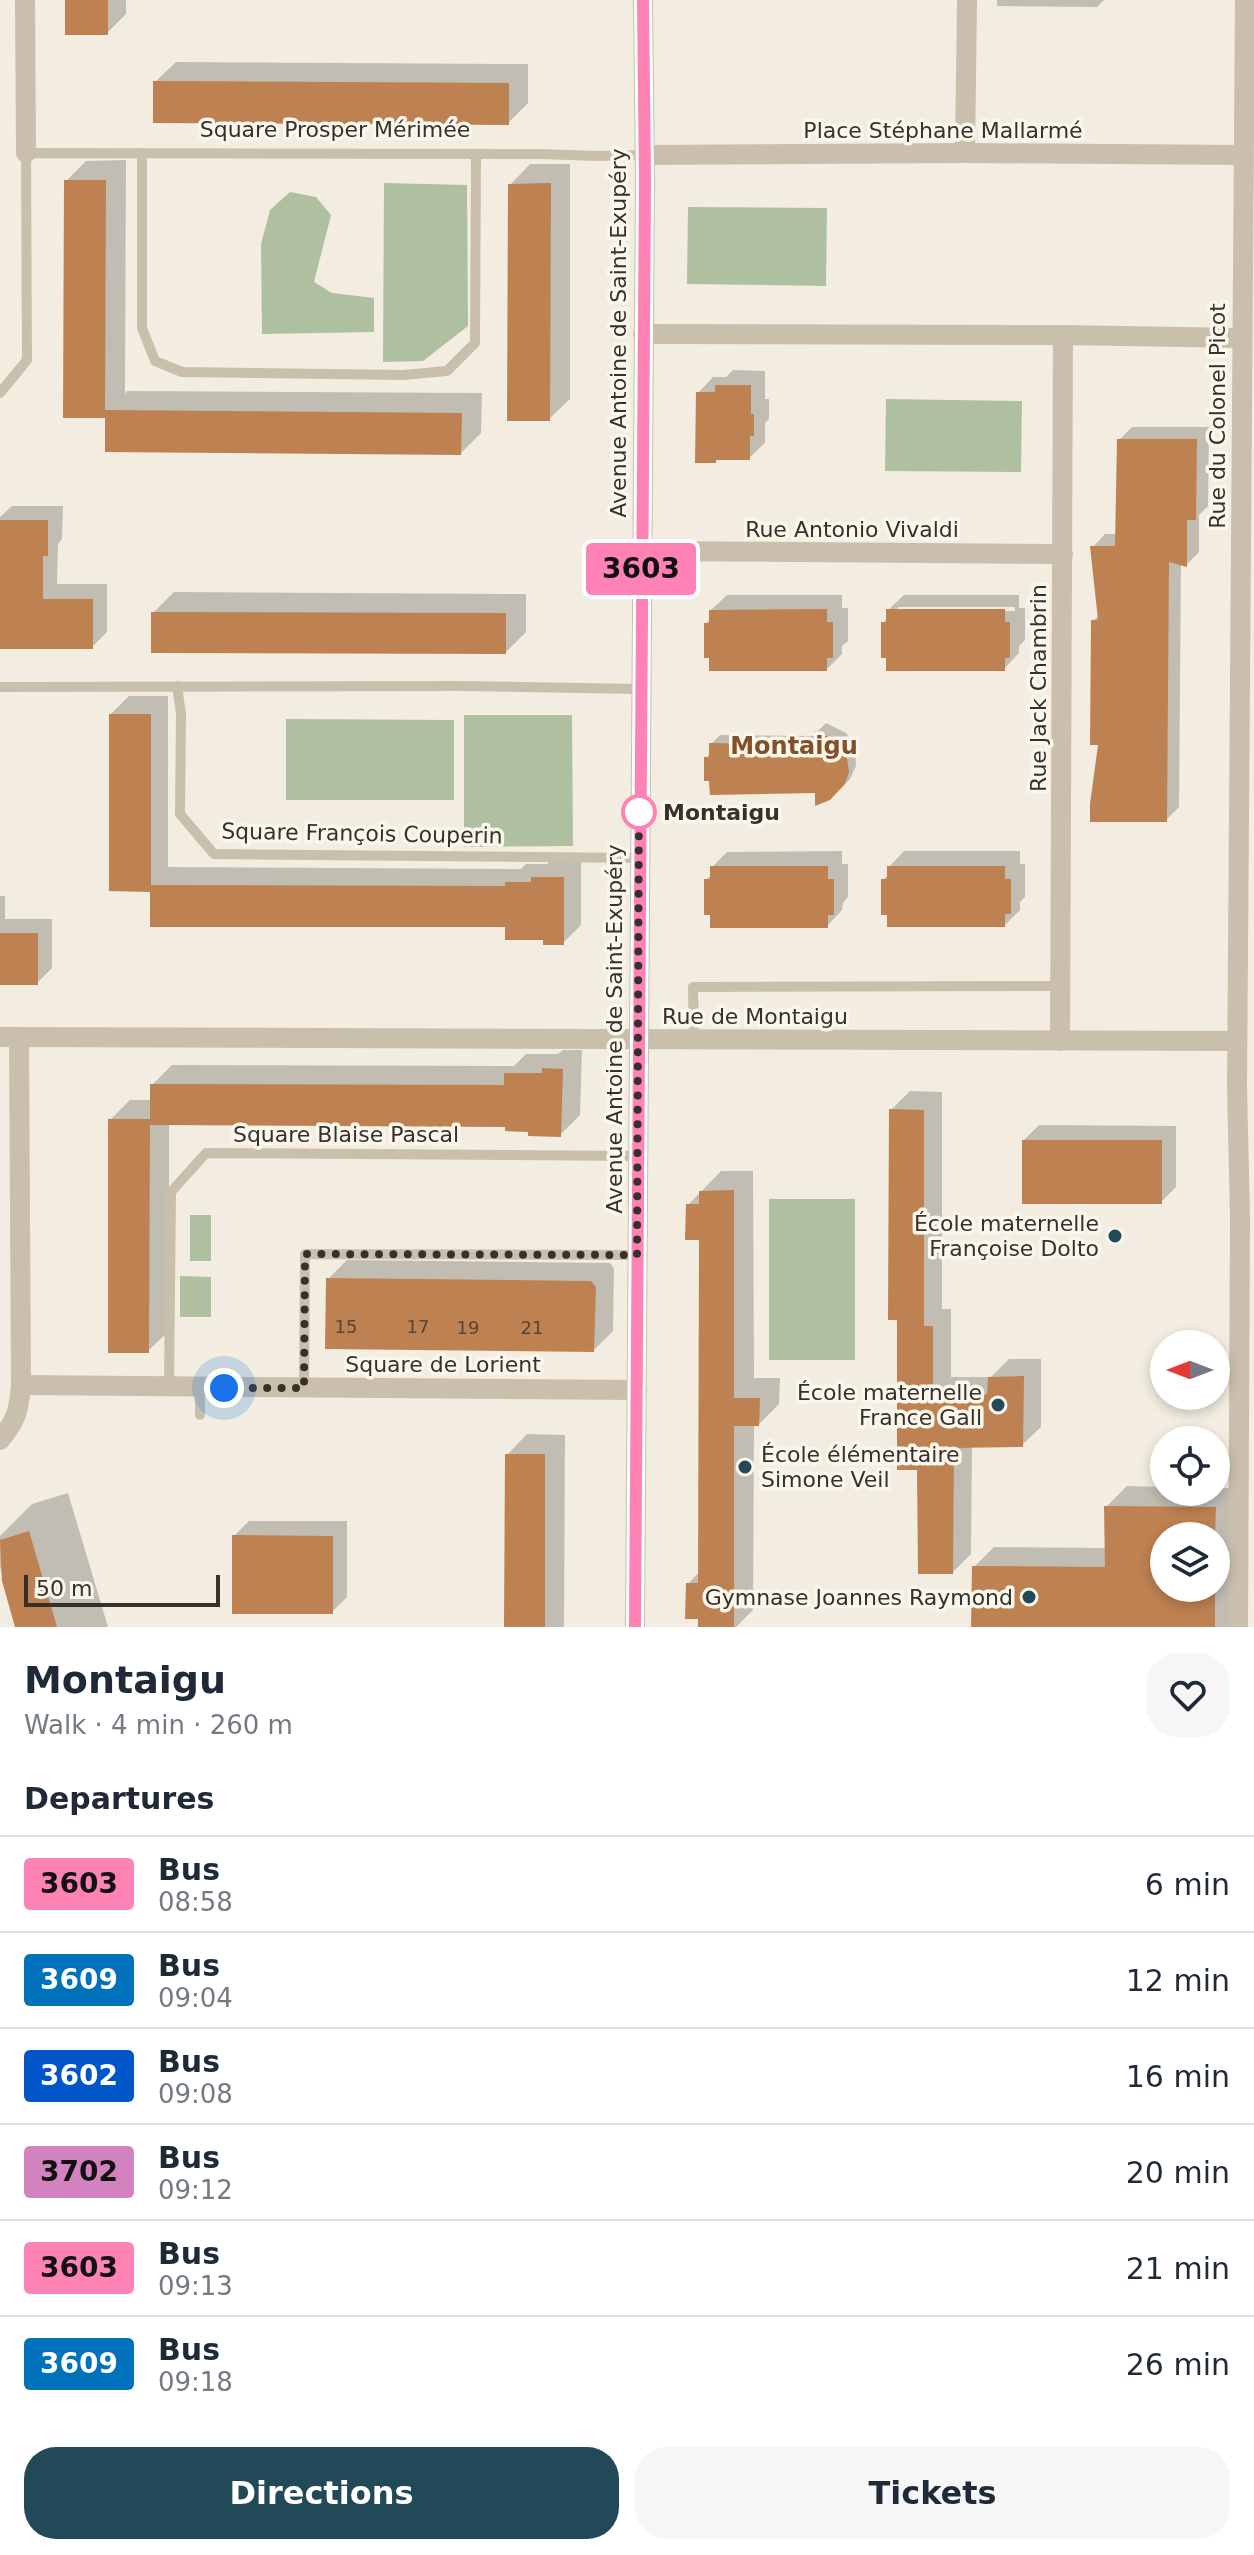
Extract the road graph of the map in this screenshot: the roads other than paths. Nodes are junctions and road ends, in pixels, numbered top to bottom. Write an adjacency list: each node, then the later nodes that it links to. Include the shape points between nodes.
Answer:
1 (25, 0): 5 (street)
2 (643, 0): 9 (street, Avenue Antoine de Saint-Exupéry)
3 (967, 0): 7 (street)
4 (1245, 0): 10 (street, Rue du Colonel Picot)
5 (26, 153): 6 (lane, Square Prosper Mérimée); 14 (lane, via 27,360)
6 (142, 153): 8 (lane, Square Prosper Mérimée); 8 (lane, via 142,328 155,361 182,372 403,375 447,371 475,343)
7 (965, 153): 9 (street, Place Stéphane Mallarmé); 10 (street, Place Stéphane Mallarmé)
8 (476, 154): 9 (lane, Square Prosper Mérimée)
9 (644, 155): 11 (street, Avenue Antoine de Saint-Exupéry)
10 (1243, 155): 13 (street, Rue du Colonel Picot)
11 (643, 334): 12 (street); 15 (street, Avenue Antoine de Saint-Exupéry)
12 (1063, 335): 13 (street); 16 (street, Rue Jack Chambrin)
13 (1241, 338): 20 (street, Rue du Colonel Picot)
14 (0, 393)
15 (641, 551): 16 (street, Rue Antonio Vivaldi); 19 (street, Avenue Antoine de Saint-Exupéry)
16 (1063, 554): 22 (street, Rue Jack Chambrin)
17 (177, 686): 18 (lane); 19 (lane); 21 (lane, Square François Couperin, via 180,814 214,854)
18 (0, 687)
19 (640, 689): 21 (street, Avenue Antoine de Saint-Exupéry)
20 (1246, 833): 27 (street, Rue du Colonel Picot)
21 (639, 858): 24 (street, Avenue Antoine de Saint-Exupéry)
22 (1060, 986): 25 (lane, via 693,987); 26 (street, Rue Jack Chambrin)
23 (9, 1037): 24 (street, Rue de Montaigu); 31 (street)
24 (639, 1040): 25 (street, Rue de Montaigu); 28 (street, Avenue Antoine de Saint-Exupéry)
25 (694, 1040): 26 (street, Rue de Montaigu)
26 (1060, 1041): 27 (street, Rue de Montaigu)
27 (1237, 1041): 29 (street)
28 (637, 1156): 30 (street, Avenue Antoine de Saint-Exupéry); 32 (lane, Square Blaise Pascal, via 206,1153 171,1192)
29 (1247, 1204): 39 (street)
30 (637, 1255): 34 (lane, via 305,1254); 35 (street, Avenue Antoine de Saint-Exupéry)
31 (21, 1385): 32 (street, Square de Lorient); 37 (street, via 14,1423)
32 (169, 1388): 33 (street, Square de Lorient)
33 (200, 1388): 34 (street, Square de Lorient); 36 (lane)
34 (304, 1388): 35 (street, Square de Lorient)
35 (637, 1390): 38 (street, Avenue Antoine de Saint-Exupéry)
36 (200, 1415)
37 (0, 1440)
38 (635, 1627)
39 (1238, 1627)

